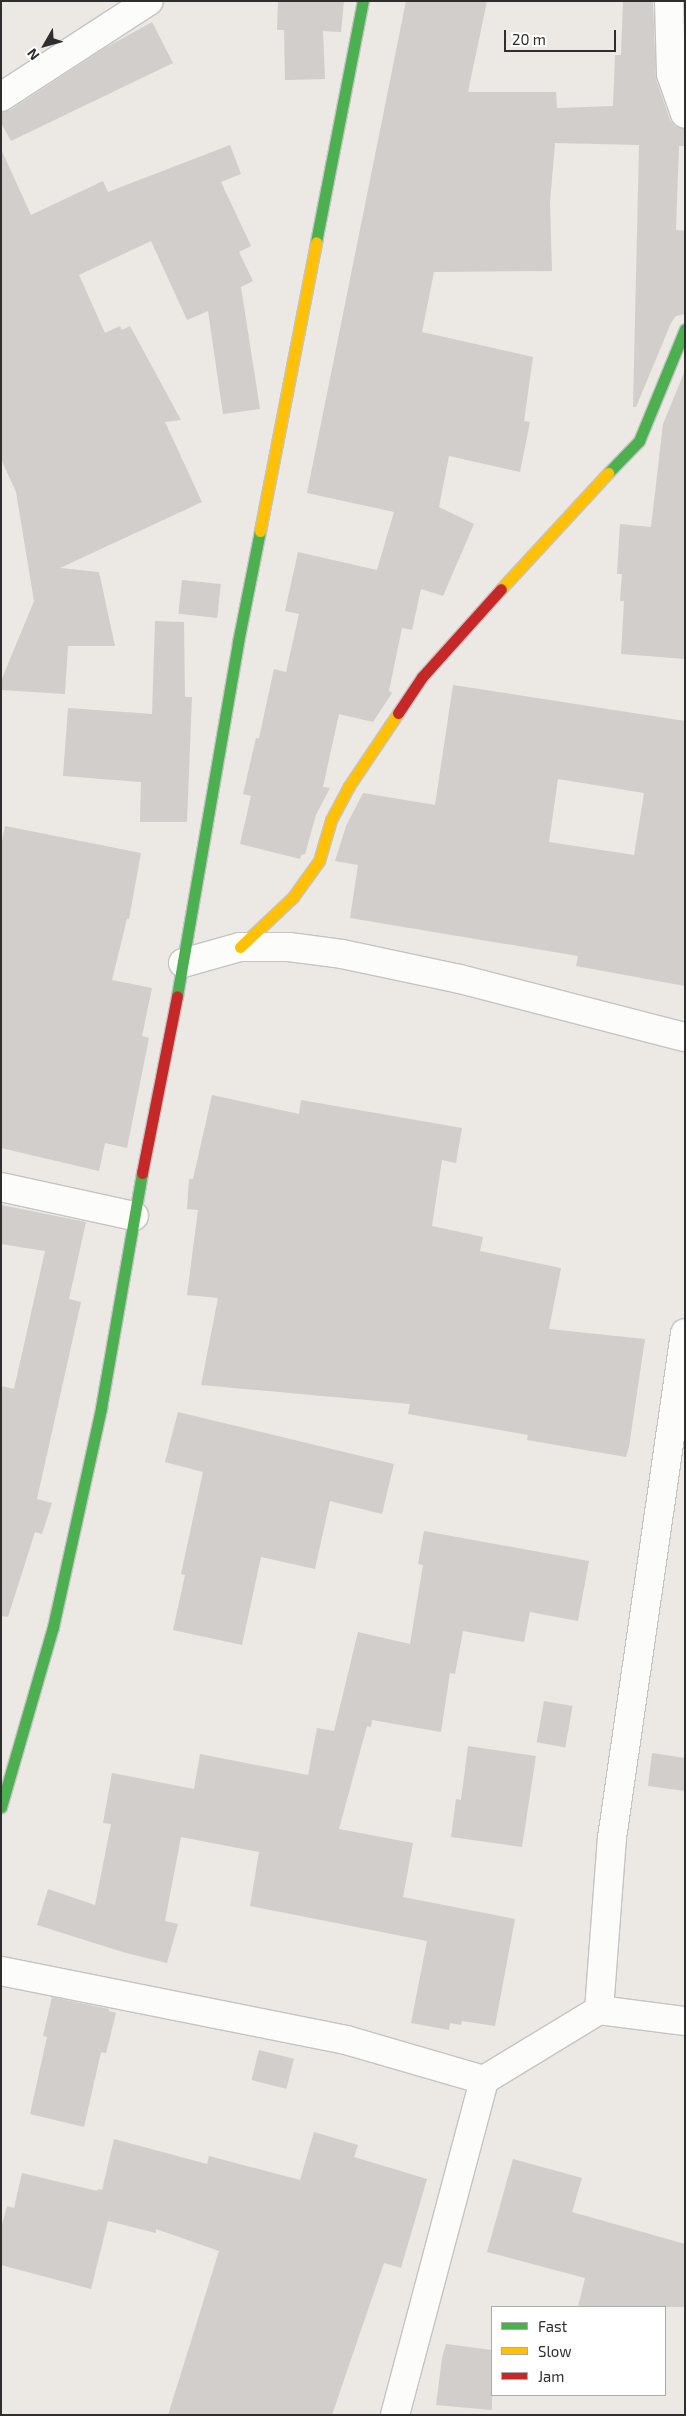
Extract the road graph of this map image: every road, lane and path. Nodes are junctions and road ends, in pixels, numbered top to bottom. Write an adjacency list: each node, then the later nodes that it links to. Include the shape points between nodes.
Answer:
1 (149, 1): 4 (street)
2 (363, 1): 8 (street, via 238,642)
3 (670, 1): 5 (street, via 671,74)
4 (1, 96)
5 (685, 114)
6 (685, 329): 7 (street, via 639,441 422,677 349,786 332,820 319,861 293,897)
7 (240, 947): 8 (street); 9 (street, via 289,947 342,954)
8 (183, 963): 11 (street)
9 (685, 1037)
10 (1, 1188): 11 (street)
11 (134, 1216): 13 (street, via 101,1408 53,1628)
12 (685, 1333): 15 (street, via 612,1838)
13 (1, 1807)
14 (1, 1971): 17 (street, via 346,2040)
15 (599, 2010): 16 (street); 17 (street)
16 (685, 2021)
17 (484, 2080): 18 (street)
18 (395, 2415)

